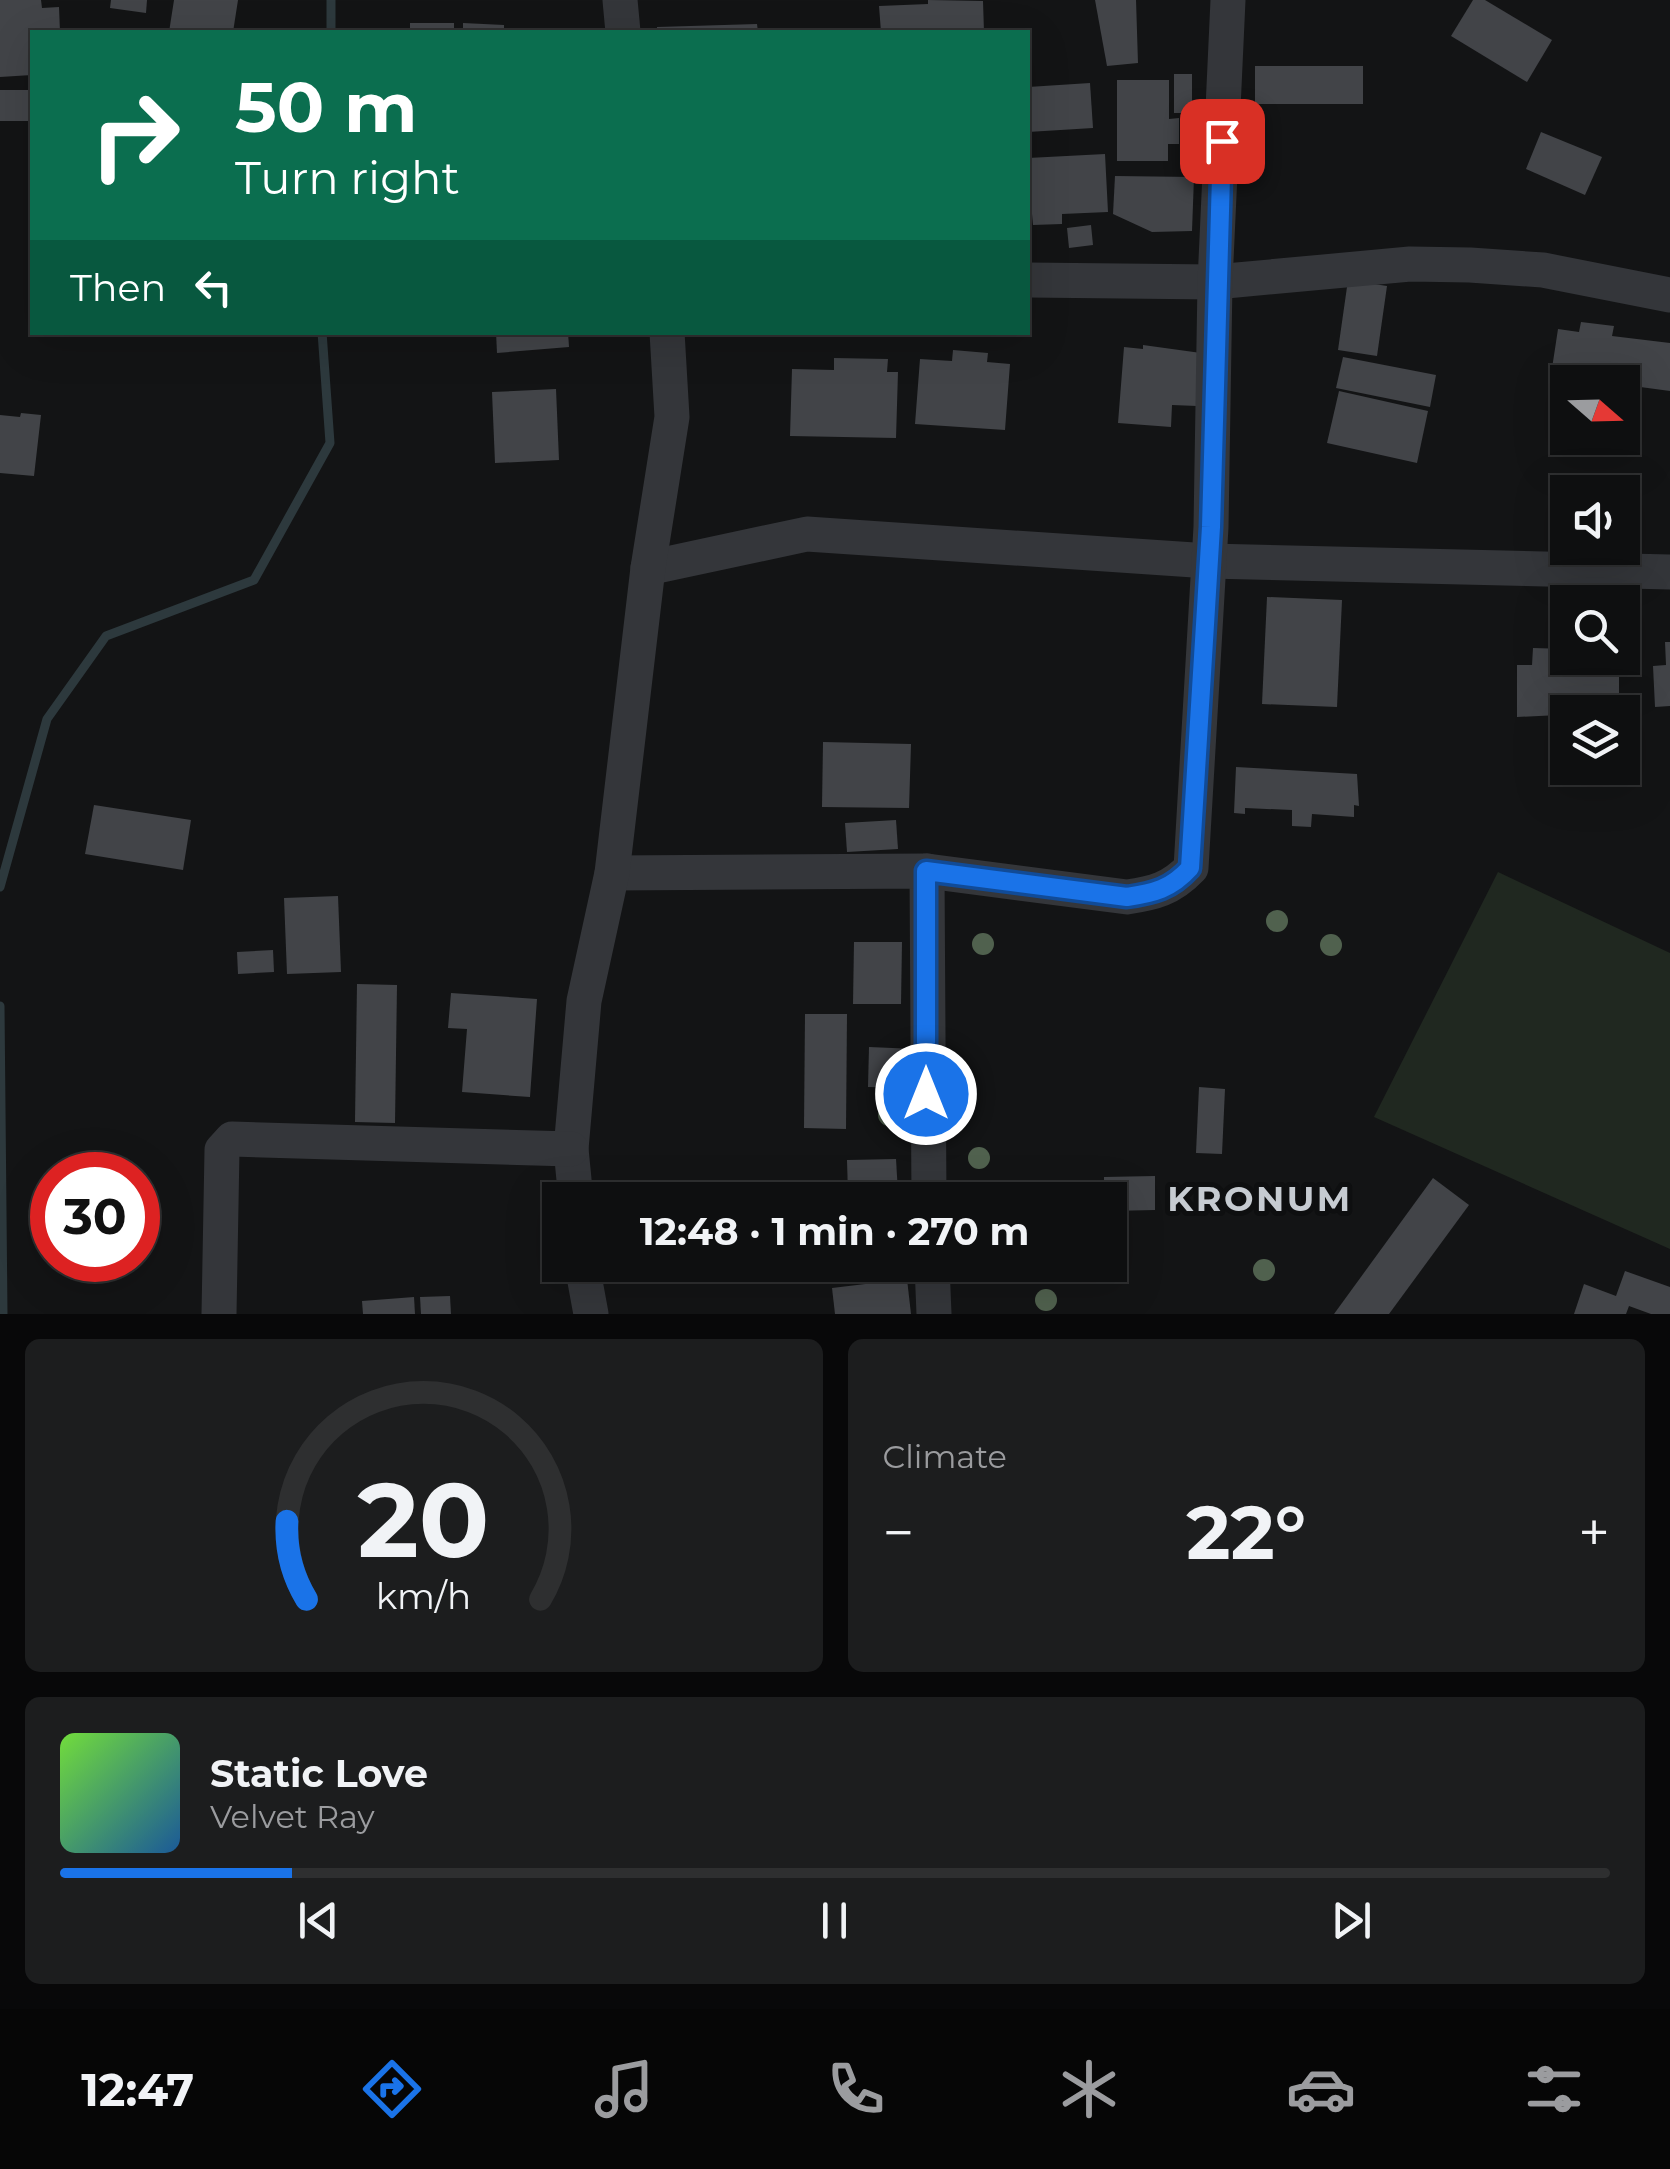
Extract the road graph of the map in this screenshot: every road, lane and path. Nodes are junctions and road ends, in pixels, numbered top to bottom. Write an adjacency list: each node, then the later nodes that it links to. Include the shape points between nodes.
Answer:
1 (620, 0): 3 (street)
2 (1228, 0): 5 (street)
3 (623, 30)
4 (1030, 280): 5 (street)
5 (1216, 282): 6 (street, via 1410,264 1470,265 1543,270); 8 (street)
6 (1670, 295)
7 (668, 335): 9 (street, via 672,417)
8 (1208, 561): 9 (street, via 808,534); 10 (street); 11 (street, via 1190,868 1159,892 1127,897)
9 (648, 568): 12 (street)
10 (1670, 572)
11 (926, 871): 12 (street); 15 (street)
12 (612, 873): 13 (street, via 584,1002)
13 (571, 1149): 14 (street); 18 (street, via 232,1139 222,1150)
14 (574, 1182)
15 (928, 1182)
16 (585, 1282): 19 (street)
17 (933, 1282): 20 (street)
18 (218, 1314)
19 (591, 1314)
20 (934, 1314)

